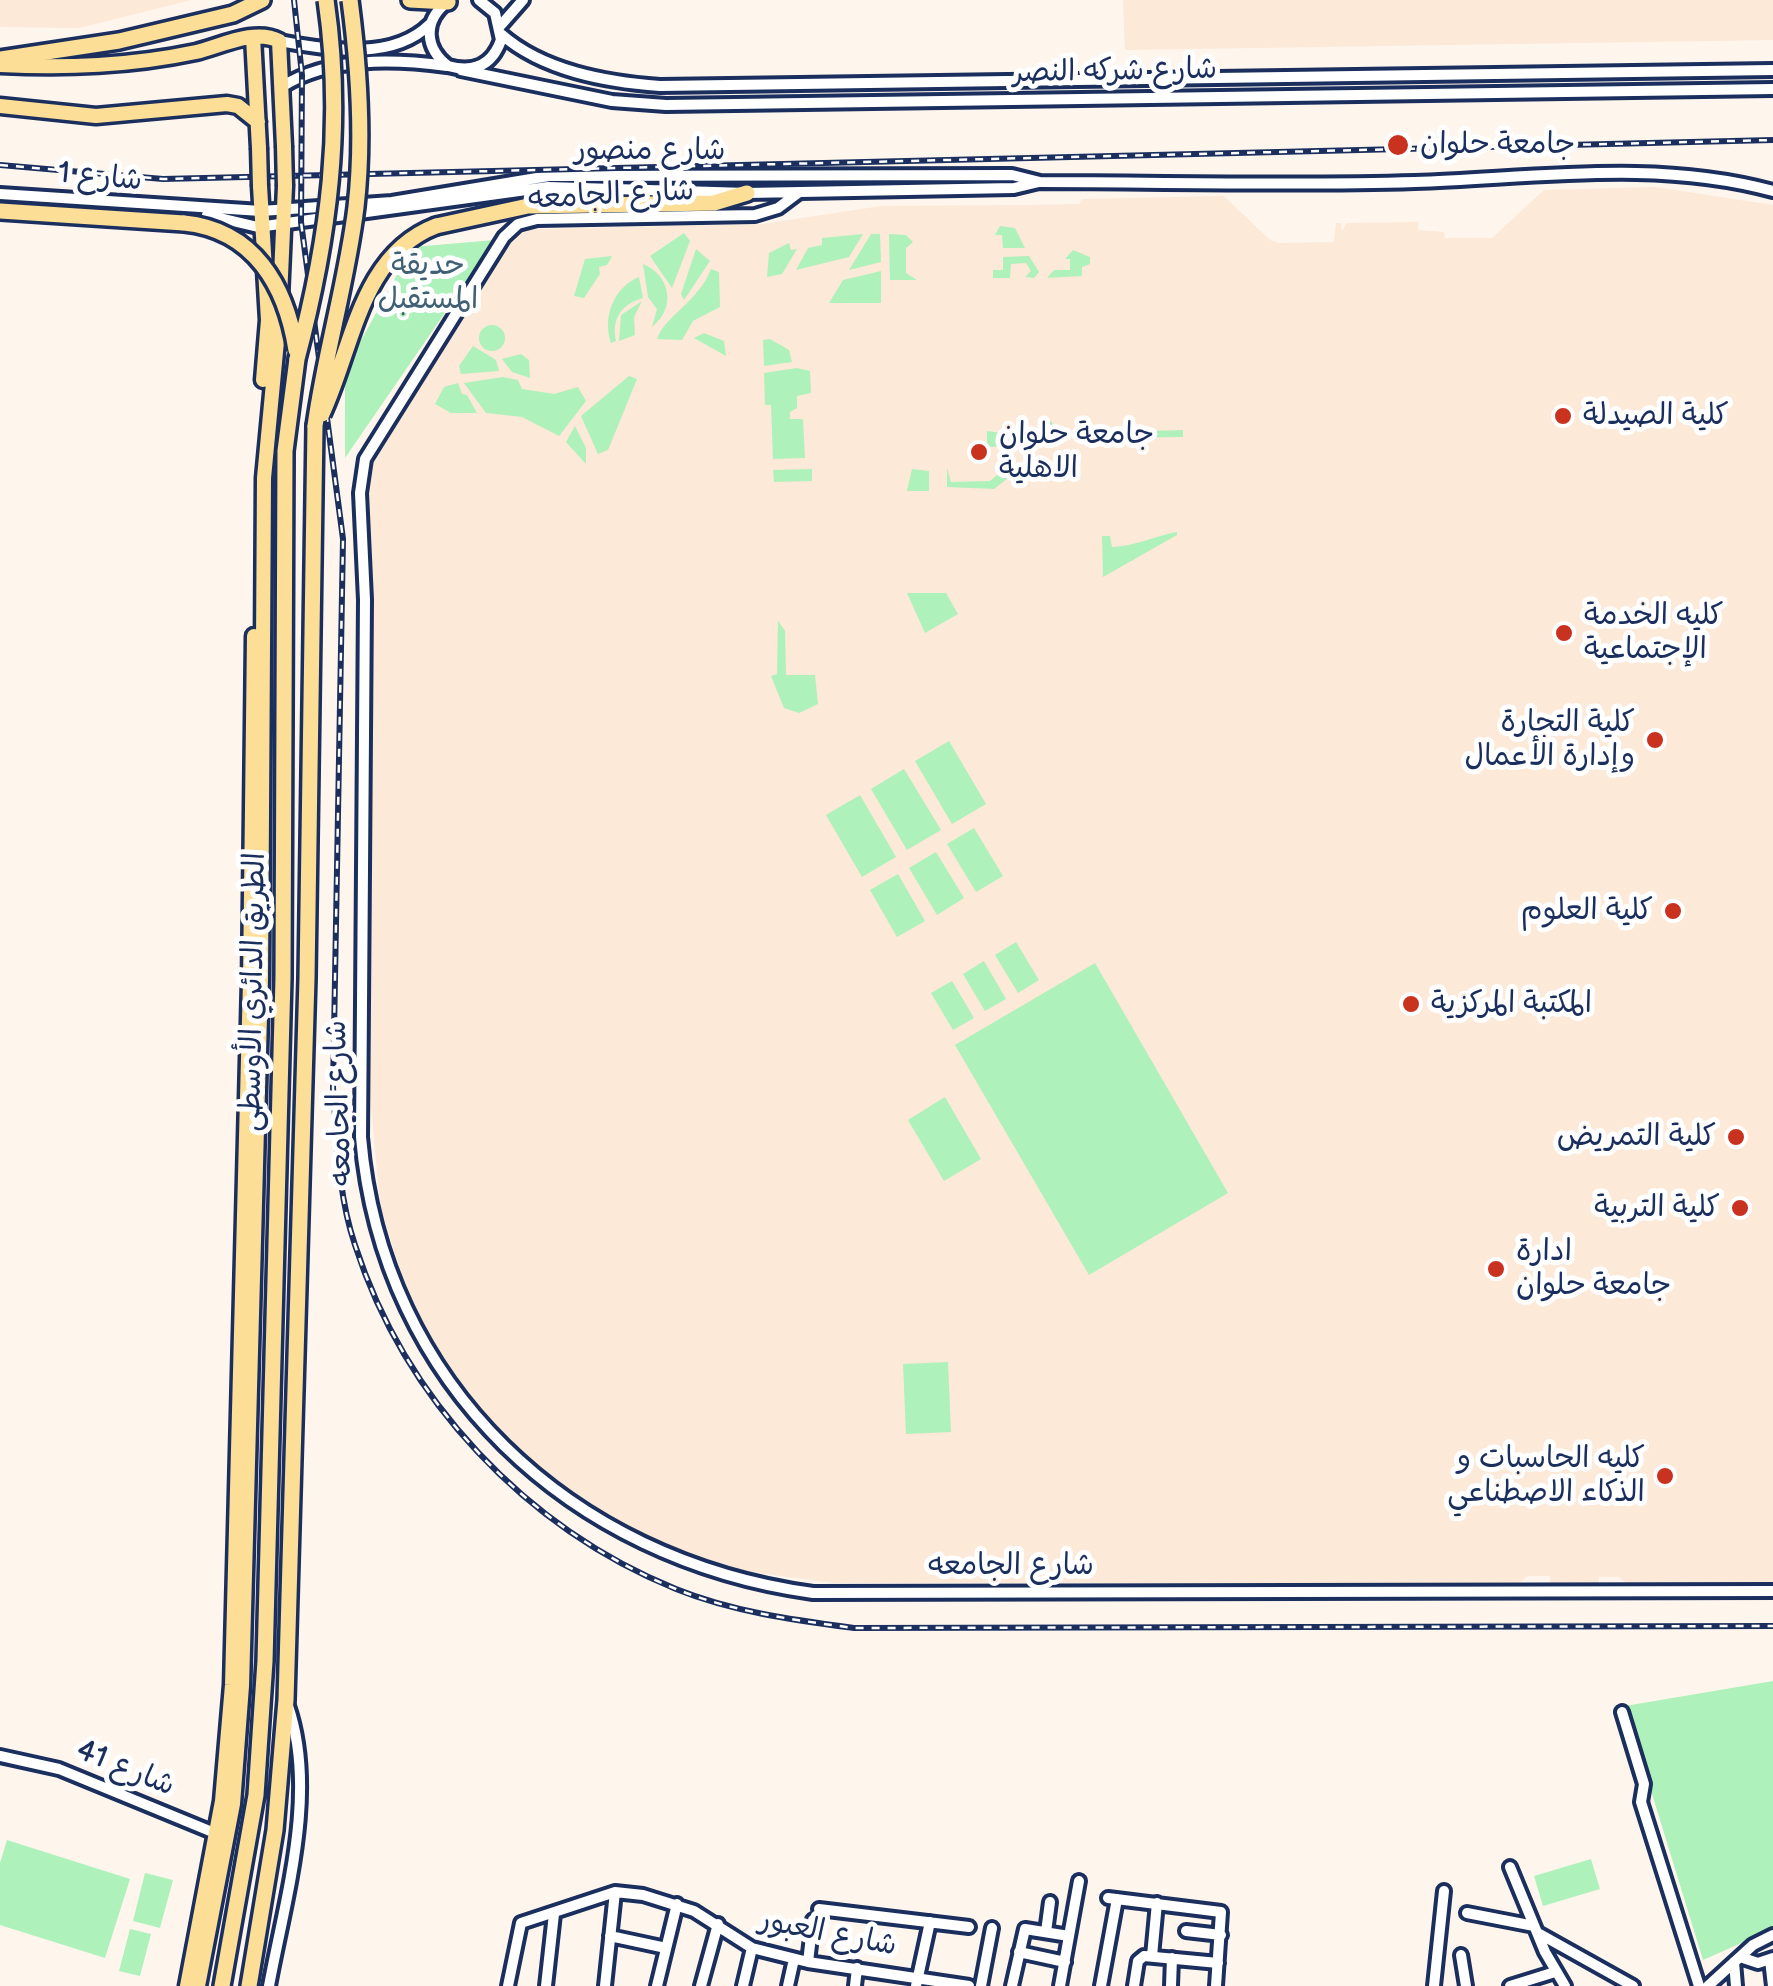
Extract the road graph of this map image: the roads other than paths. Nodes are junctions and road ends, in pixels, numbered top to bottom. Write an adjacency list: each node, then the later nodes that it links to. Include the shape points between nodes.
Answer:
1 (262, 0): 12 (highway, via 233,14)
2 (326, 0): 28 (highway, الطريق الدائري الأوسطى, bridge, via 334,168)
3 (350, 0): 29 (highway, الطريق الدائري الأوسطى, bridge, via 359,169)
4 (410, 0): 7 (highway)
5 (479, 0): 9 (street, شارع شركه النصر)
6 (523, 0): 9 (street)
7 (450, 1): 8 (street)
8 (430, 23): 11 (street, via 414,37 384,46 317,48); 13 (street, via 430,44)
9 (501, 29): 14 (street, via 487,63); 15 (street, شارع شركه النصر, via 546,62 660,86)
10 (254, 37): 11 (main road); 12 (main road, via 122,64); 19 (main road)
11 (280, 41): 16 (main road)
12 (0, 62)
13 (448, 66): 14 (street, شارع شركه النصر); 16 (street, via 345,64)
14 (462, 70): 17 (street, شارع شركه النصر, via 612,101 666,105)
15 (1773, 70)
16 (282, 86): 26 (main road, bridge)
17 (1773, 89)
18 (0, 106): 19 (main road, via 96,116 226,104)
19 (258, 122): 27 (main road, bridge)
20 (1040, 182): 21 (street, شارع منصور, via 1381,183 1642,172 1694,174); 23 (street, شارع منصور); 26 (street, شارع منصور, via 1012,175 548,176)
21 (1773, 191)
22 (747, 193): 23 (street, شارع منصور); 26 (street, شارع منصور, via 533,187 408,210); 29 (highway, bridge, via 714,203 528,206 436,226 405,241 382,266)
23 (798, 193): 30 (street, شارع الجامعه, via 755,216 518,224 365,459 363,1162 388,1270 439,1368 506,1447 589,1514 684,1562 787,1589)
24 (0, 194): 27 (street, شارع 1)
25 (0, 211): 28 (highway, bridge, via 184,223 224,233 262,262 286,302)
26 (284, 216): 27 (street, شارع منصور); 34 (main road, via 264,478 261,979 245,1624 240,1742)
27 (262, 219): 34 (main road, via 268,320 256,477 234,1626)
28 (297, 359): 74 (highway, الطريق الدائري الأوسطى, via 285,451 282,1078 264,1679 252,1826)
29 (316, 426): 31 (highway, الطريق الدائري الأوسطى)
30 (1773, 1591)
31 (286, 1700): 75 (highway, الطريق الدائري الأوسطى, via 276,1830); 76 (street, via 297,1746 297,1804)
32 (1622, 1712): 98 (street, via 1644,1784 1640,1802)
33 (0, 1756): 34 (street, شارع 41, via 71,1773)
34 (222, 1836): 72 (main road); 73 (main road)
35 (1510, 1867): 50 (street)
36 (1078, 1881): 56 (street)
37 (1444, 1891): 93 (street)
38 (615, 1892): 41 (street, شارع العبور); 44 (street); 55 (street)
39 (1050, 1902): 52 (street)
40 (1157, 1903): 53 (street, via 1218,1911); 61 (street); 89 (street, via 1112,1898)
41 (677, 1904): 47 (street, شارع العبور); 57 (street)
42 (819, 1909): 46 (street)
43 (1467, 1912): 50 (street)
44 (554, 1914): 77 (street, via 517,1928); 78 (street)
45 (813, 1920): 66 (street)
46 (930, 1922): 48 (street); 71 (street)
47 (718, 1924): 58 (street, شارع العبور); 81 (street)
48 (969, 1928)
49 (992, 1928): 86 (street)
50 (1535, 1929): 70 (street); 97 (street)
51 (1186, 1931): 53 (street)
52 (1046, 1932): 56 (street); 59 (street, via 1027,1928)
53 (1221, 1934): 68 (street)
54 (1773, 1934): 65 (street)
55 (610, 1936): 57 (street); 79 (street)
56 (1069, 1936): 67 (street)
57 (666, 1948): 80 (street)
58 (752, 1948): 63 (street, شارع العبور); 82 (street)
59 (1019, 1952): 67 (street); 87 (street)
60 (1462, 1954): 94 (street)
61 (1152, 1956): 62 (street); 90 (street, via 1140,1958)
62 (1172, 1958): 68 (street); 91 (street)
63 (794, 1959): 66 (street, شارع العبور); 83 (street)
64 (1772, 1959): 65 (street); 101 (street)
65 (1738, 1960): 99 (street); 100 (street)
66 (808, 1962): 69 (street, شارع العبور)
67 (1064, 1962): 88 (street)
68 (1218, 1964): 92 (street)
69 (857, 1968): 71 (street, شارع العبور); 84 (street)
70 (1555, 1972): 95 (street); 96 (street)
71 (917, 1981): 85 (street, شارع العبور)
72 (187, 1986)
73 (198, 1986)
74 (222, 1986)
75 (249, 1986)
76 (268, 1986)
77 (508, 1986)
78 (546, 1986)
79 (604, 1986)
80 (656, 1986)
81 (701, 1986)
82 (743, 1986)
83 (788, 1986)
84 (855, 1986)
85 (969, 1986)
86 (980, 1986)
87 (1012, 1986)
88 (1060, 1986)
89 (1101, 1986)
90 (1134, 1986)
91 (1171, 1986)
92 (1216, 1986)
93 (1434, 1986)
94 (1466, 1986)
95 (1510, 1986)
96 (1565, 1986)
97 (1633, 1986)
98 (1699, 1986)
99 (1708, 1986)
100 (1736, 1986)
101 (1773, 1986)

